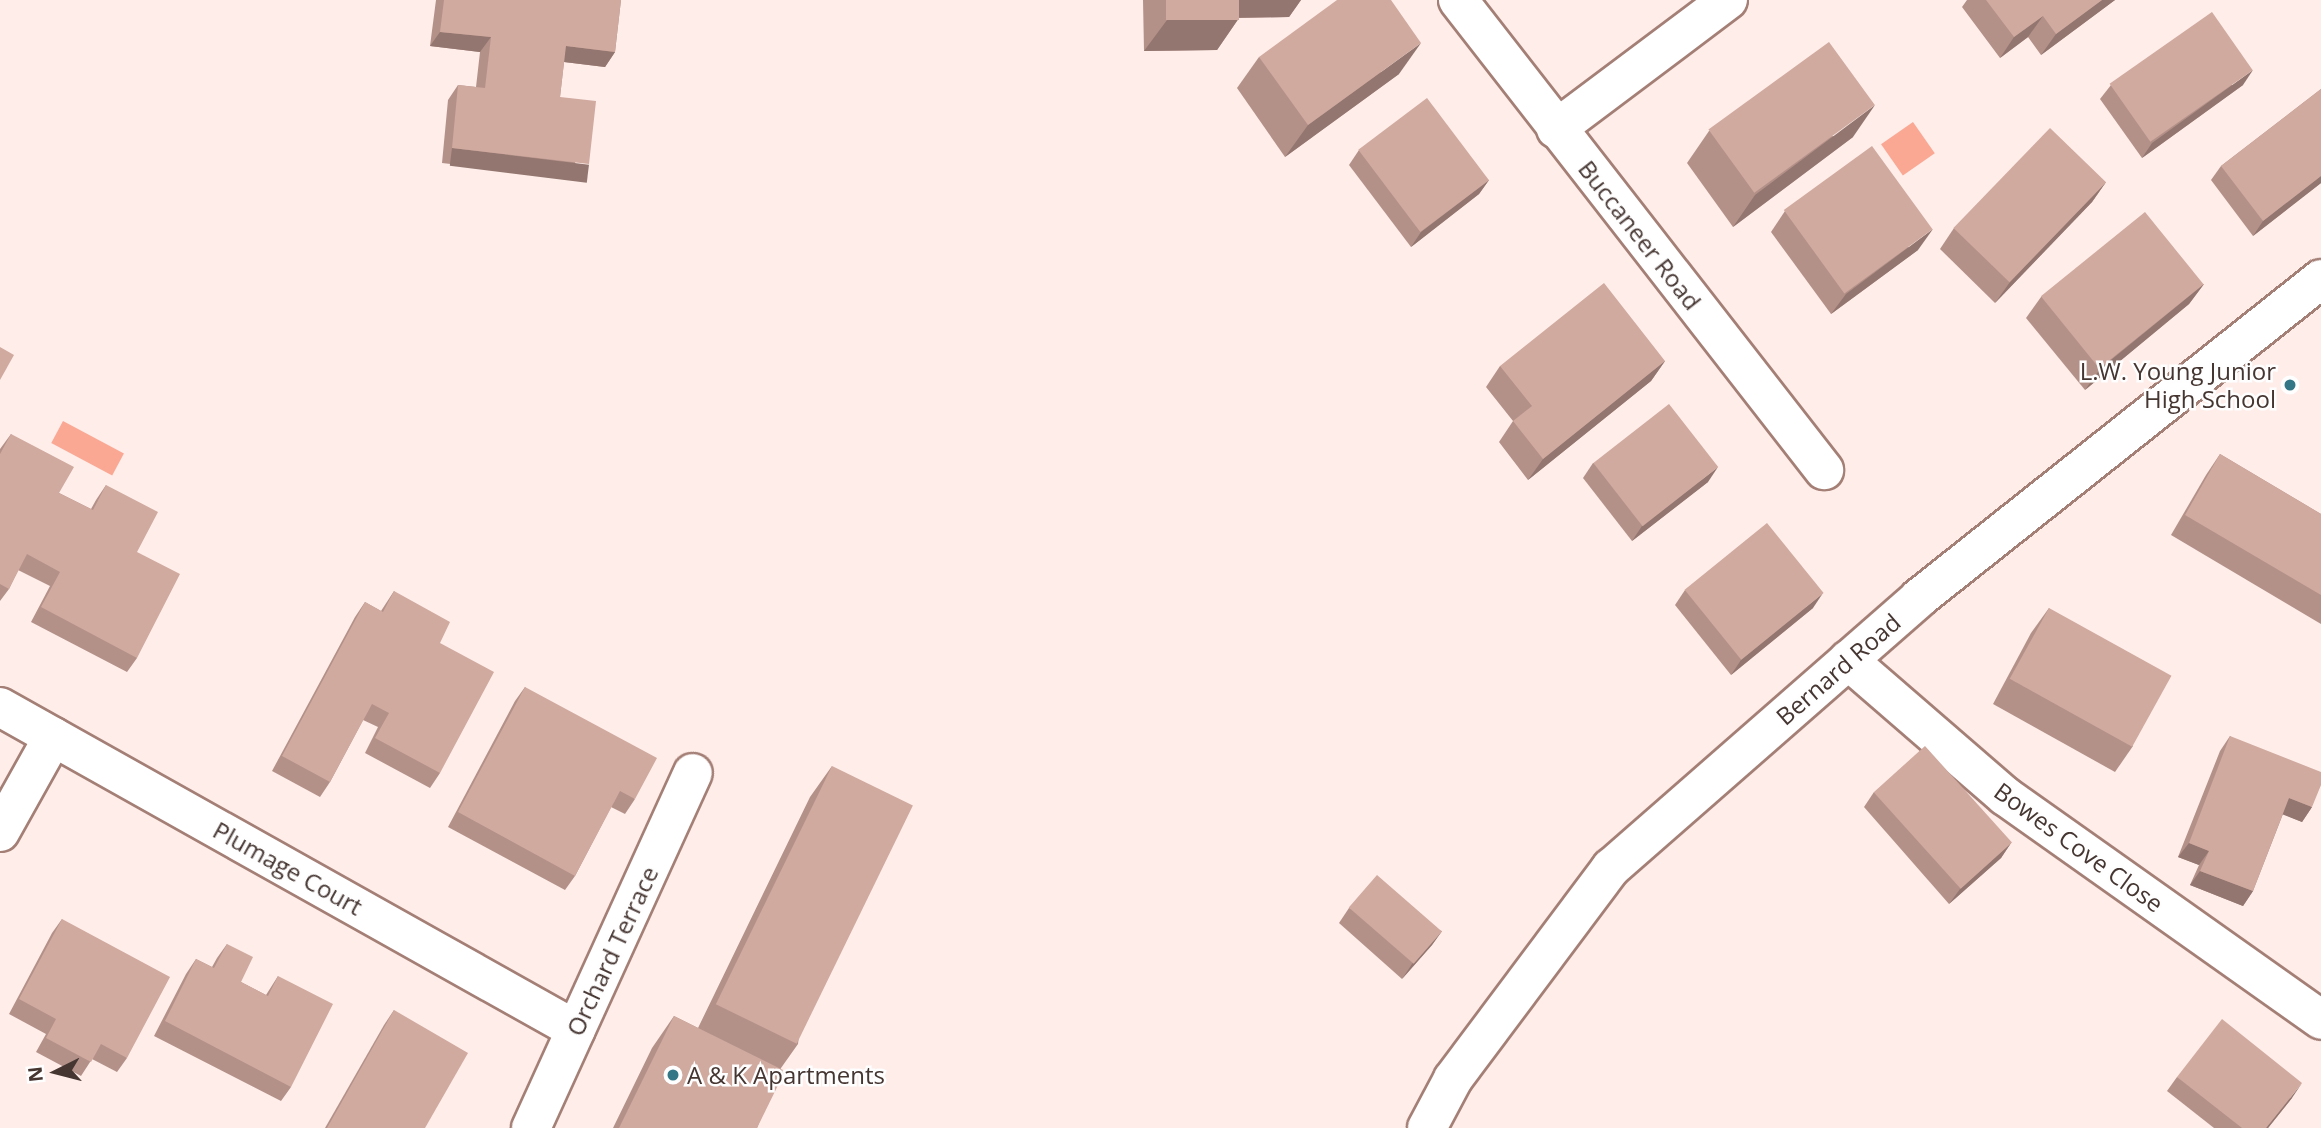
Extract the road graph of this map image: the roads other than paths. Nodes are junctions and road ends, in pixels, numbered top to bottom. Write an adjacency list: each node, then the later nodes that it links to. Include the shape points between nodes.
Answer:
1 (1458, 0): 3 (street, Buccaneer Road)
2 (1728, 0): 3 (street)
3 (1556, 129): 5 (street, Buccaneer Road)
4 (2321, 279): 6 (street, Bernard Road, via 1919,598)
5 (1824, 470)
6 (1848, 660): 11 (street, Bowes Cove Close, via 2005,796); 14 (street, Bernard Road, via 1611,868 1453,1079)
7 (0, 707): 8 (street, Plumage Court)
8 (53, 737): 10 (street); 12 (street, Plumage Court)
9 (693, 773): 12 (street, Orchard Terrace)
10 (0, 832)
11 (2321, 1020)
12 (576, 1030): 13 (street, Orchard Terrace)
13 (531, 1128)
14 (1427, 1128)

